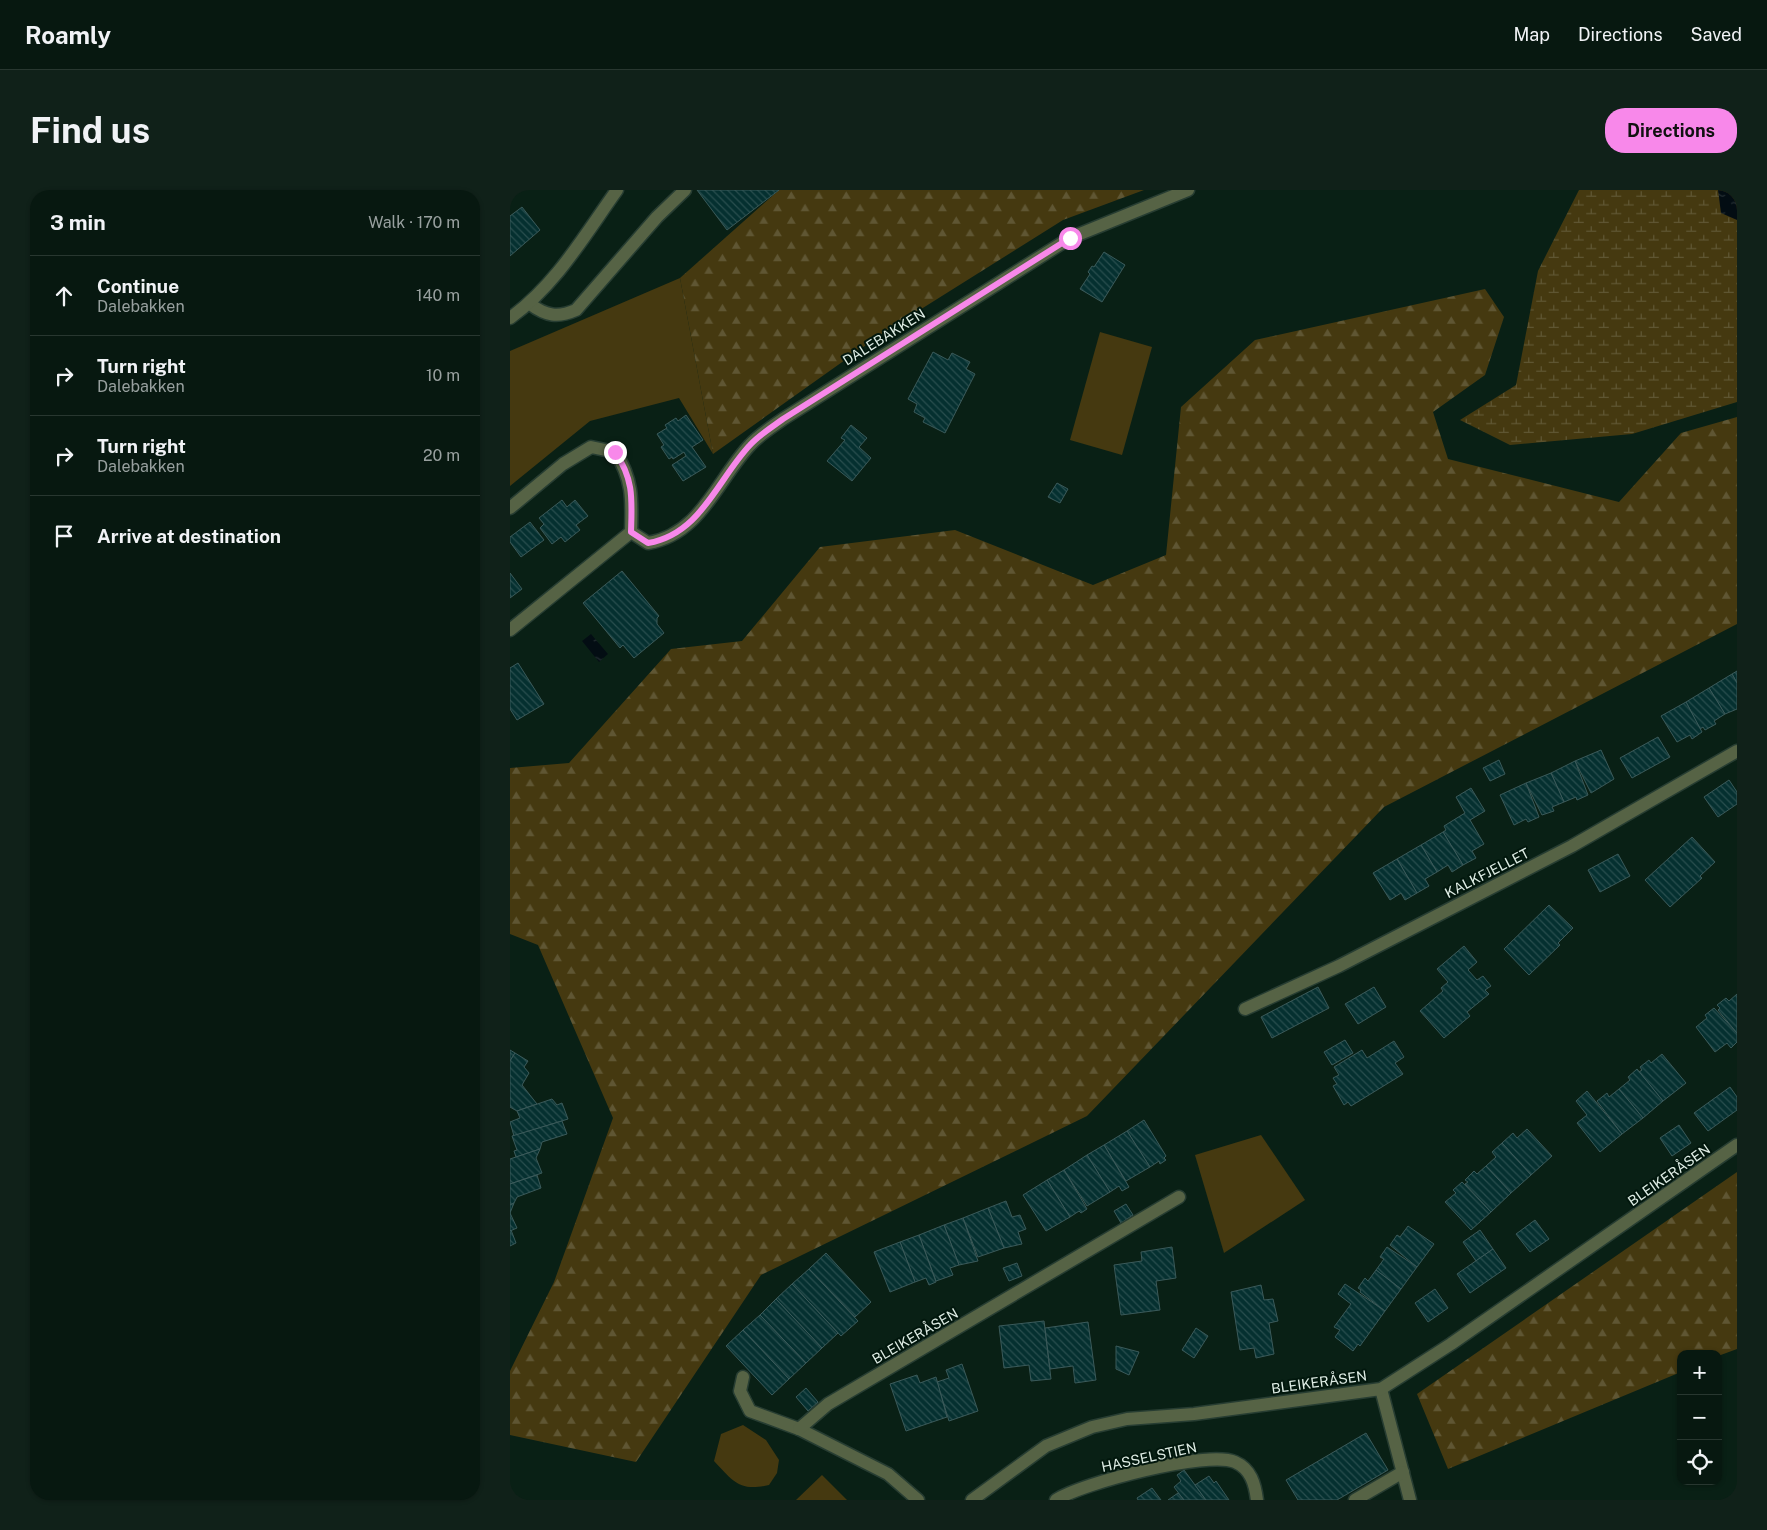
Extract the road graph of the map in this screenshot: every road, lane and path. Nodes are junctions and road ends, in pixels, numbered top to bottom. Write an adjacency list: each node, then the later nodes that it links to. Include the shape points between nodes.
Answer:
1 (617, 190): 4 (street, via 555,278)
2 (685, 190): 4 (street, via 657,217 576,310 554,316)
3 (1188, 190): 7 (street, DALEBAKKEN, via 1070,238 783,419 750,445 684,528 666,540 648,543)
4 (530, 304): 5 (street)
5 (510, 318)
6 (510, 508): 7 (street, via 563,464 591,447 615,452 625,467 630,484)
7 (631, 532): 8 (street)
8 (510, 630)
9 (1737, 751): 10 (street, KALKFJELLET, via 1572,846 1339,966)
10 (1245, 1009)
11 (1737, 1145): 14 (street, BLEIKERÅSEN)
12 (1179, 1197): 15 (street, BLEIKERÅSEN, via 828,1404)
13 (743, 1377): 15 (street, via 740,1391 750,1411)
14 (1381, 1389): 16 (street); 18 (street, BLEIKERÅSEN, via 1194,1414 1127,1419 1092,1427 1046,1446)
15 (799, 1429): 17 (street, via 888,1474)
16 (1403, 1472): 21 (street); 22 (street)
17 (918, 1500)
18 (972, 1500)
19 (1056, 1500): 20 (street, HASSELSTIEN, via 1104,1481 1203,1460 1234,1461 1246,1469 1254,1482)
20 (1257, 1500)
21 (1355, 1500)
22 (1410, 1500)

